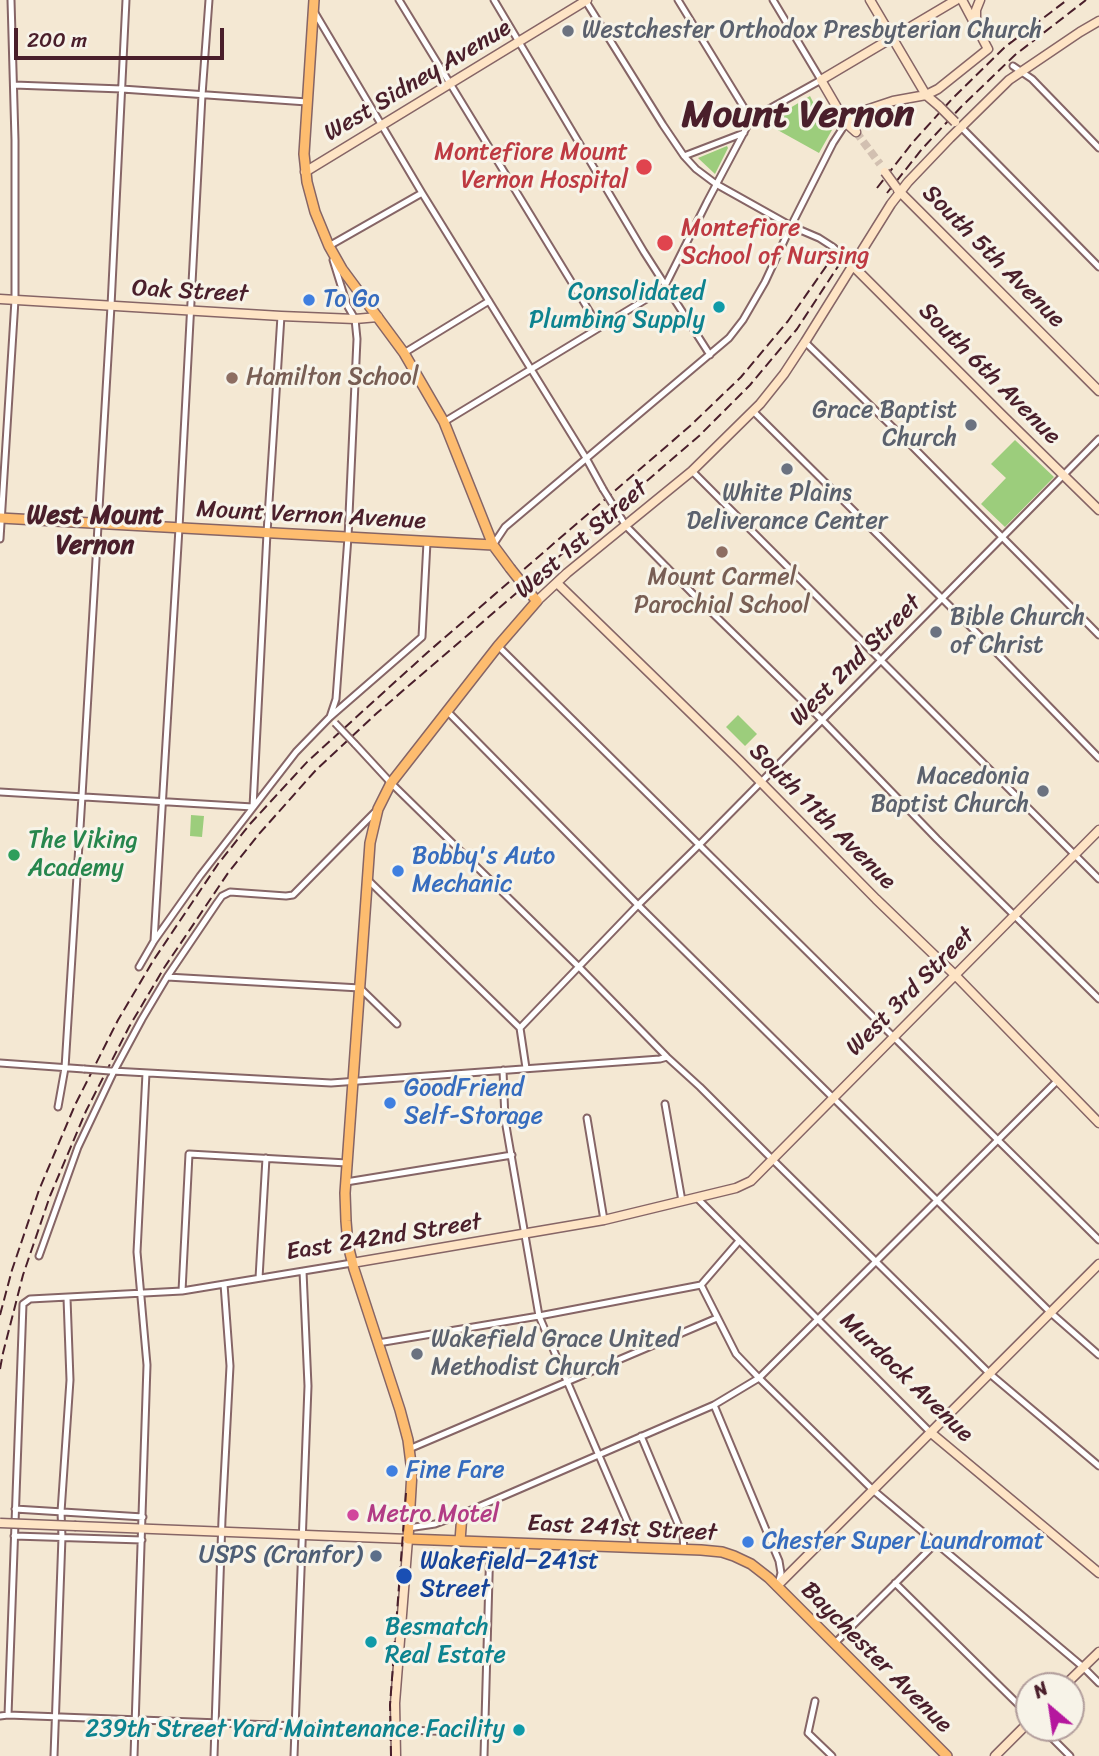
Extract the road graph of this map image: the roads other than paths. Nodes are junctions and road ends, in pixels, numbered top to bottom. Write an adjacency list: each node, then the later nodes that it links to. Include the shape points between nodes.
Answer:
1 (12, 0): 22 (street)
2 (126, 0): 23 (street)
3 (209, 0): 24 (street)
4 (314, 0): 14 (main road)
5 (399, 0): 21 (street)
6 (494, 0): 18 (street)
7 (586, 0): 18 (street, West Sidney Avenue); 34 (street)
8 (678, 0): 27 (street)
9 (773, 0): 20 (street)
10 (870, 0): 17 (street)
11 (956, 0): 17 (street)
12 (962, 0): 16 (street)
13 (979, 0): 16 (street)
14 (313, 11): 26 (main road); 30 (street)
15 (1098, 23): 19 (street, West 1st Street)
16 (976, 26): 25 (street, via 990,51)
17 (892, 37): 20 (street); 25 (street)
18 (519, 42): 21 (street, West Sidney Avenue); 44 (street)
19 (1017, 69): 28 (street, West 1st Street); 33 (street)
20 (821, 80): 27 (street); 29 (street)
21 (451, 83): 30 (street, West Sidney Avenue); 53 (street)
22 (14, 85): 23 (street); 46 (street)
23 (122, 89): 24 (street); 48 (street)
24 (202, 94): 26 (street); 49 (street)
25 (926, 94): 28 (street, bridge); 29 (street, via 860,112)
26 (307, 102): 36 (main road)
27 (751, 119): 32 (street)
28 (955, 121): 38 (street, West 1st Street, via 908,182); 43 (street)
29 (846, 123): 31 (street); 40 (street)
30 (382, 124): 36 (street, West Sidney Avenue); 39 (street)
31 (856, 132)
32 (744, 133): 34 (street); 37 (street)
33 (1099, 148)
34 (684, 156): 37 (street)
35 (882, 168): 38 (street, South 5th Avenue, bridge)
36 (305, 172): 41 (main road)
37 (716, 184): 40 (street); 44 (street)
38 (896, 186): 42 (street, West 1st Street, via 891,204); 58 (street, South 5th Avenue)
39 (422, 193): 41 (street); 47 (street)
40 (791, 226): 42 (street, bridge, via 819,238); 56 (street, via 743,320)
41 (329, 246): 51 (main road); 52 (street)
42 (850, 263): 54 (street, West 1st Street); 64 (street, South 6th Avenue)
43 (1099, 267)
44 (666, 284): 53 (street); 56 (street)
45 (0, 299): 46 (street, Oak Street)
46 (15, 300): 48 (street, Oak Street); 66 (street)
47 (489, 301): 55 (street); 57 (street)
48 (111, 306): 49 (street, Oak Street); 68 (street)
49 (190, 310): 50 (street, Oak Street); 69 (street)
50 (281, 316): 52 (street, Oak Street); 70 (street)
51 (378, 317): 52 (street, Oak Street); 55 (main road)
52 (355, 319): 71 (street)
53 (599, 327): 57 (street)
54 (805, 342): 59 (street, West 1st Street); 72 (street)
55 (404, 353): 60 (main road)
56 (709, 355): 62 (street)
57 (531, 369): 60 (street); 62 (street)
58 (1099, 391)
59 (753, 411): 63 (street, West 1st Street); 77 (street)
60 (444, 422): 75 (main road)
61 (1099, 439): 64 (street, West 2nd Street)
62 (586, 458): 67 (street, bridge); 75 (street, via 505,527)
63 (692, 471): 67 (street, West 1st Street); 81 (street)
64 (1064, 475): 65 (street, South 6th Avenue); 72 (street, West 2nd Street)
65 (1099, 510)
66 (1, 519): 68 (main road, Mount Vernon Avenue); 73 (street)
67 (623, 522): 76 (street, West 1st Street); 84 (street)
68 (98, 523): 69 (main road, Mount Vernon Avenue); 89 (street)
69 (179, 528): 70 (main road, Mount Vernon Avenue); 90 (street)
70 (267, 533): 71 (main road, Mount Vernon Avenue); 91 (street)
71 (348, 537): 74 (main road, Mount Vernon Avenue); 83 (street)
72 (1002, 538): 77 (street, West 2nd Street); 79 (street)
73 (0, 539)
74 (427, 542): 75 (main road, Mount Vernon Avenue); 83 (street, via 422,637)
75 (493, 545): 78 (main road, bridge)
76 (556, 583): 78 (street, West 1st Street); 86 (street, South 11th Avenue)
77 (941, 599): 81 (street, West 2nd Street); 85 (street)
78 (537, 601): 80 (main road, West 1st Street)
79 (1099, 635)
80 (498, 646): 82 (main road, West 1st Street); 94 (street)
81 (880, 661): 84 (street, West 2nd Street); 95 (street)
82 (447, 711): 87 (main road, West 1st Street); 98 (street)
83 (332, 720): 87 (street, bridge); 91 (street, via 290,759)
84 (822, 720): 86 (street, West 2nd Street); 99 (street)
85 (1099, 758)
86 (761, 782): 94 (street, West 2nd Street); 103 (street, South 11th Avenue)
87 (391, 783): 92 (main road, West 1st Street); 101 (street)
88 (0, 792): 89 (street)
89 (82, 796): 90 (street); 112 (street)
90 (162, 801): 91 (street); 100 (street)
91 (253, 807): 100 (street)
92 (378, 809): 96 (main road, West 1st Street); 104 (street, via 293,895 230,892 222,896)
93 (1099, 830): 95 (street, West 3rd Street)
94 (700, 845): 98 (street, West 2nd Street); 109 (street)
95 (1074, 855): 97 (street); 99 (street, West 3rd Street)
96 (368, 879): 105 (main road, West 1st Street); 108 (street)
97 (1099, 879)
98 (638, 905): 101 (street, West 2nd Street); 119 (street)
99 (1013, 915): 103 (street, West 3rd Street); 106 (street)
100 (154, 941): 102 (street)
101 (578, 966): 108 (street, West 2nd Street); 110 (street)
102 (139, 967)
103 (955, 975): 109 (street, West 3rd Street); 117 (street, South 11th Avenue)
104 (167, 977): 105 (street); 115 (street)
105 (360, 988): 107 (street); 118 (main road, West 1st Street)
106 (1099, 999)
107 (397, 1024)
108 (520, 1028): 113 (street)
109 (894, 1036): 119 (street, West 3rd Street); 124 (street)
110 (667, 1057): 113 (street); 127 (street)
111 (0, 1063): 112 (street)
112 (65, 1068): 115 (street, bridge); 121 (street)
113 (526, 1068): 114 (street)
114 (503, 1070): 118 (street); 125 (street)
115 (112, 1071): 116 (street); 138 (street, via 78,1147)
116 (146, 1073): 118 (street); 147 (street, via 137,1252)
117 (1058, 1080): 123 (street, South 11th Avenue); 124 (street)
118 (353, 1081): 128 (main road, West 1st Street)
119 (834, 1098): 127 (street, West 3rd Street); 132 (street)
120 (665, 1104): 133 (street)
121 (58, 1107)
122 (587, 1118): 134 (street)
123 (1099, 1123)
124 (998, 1139): 132 (street); 136 (street)
125 (512, 1155): 130 (street); 135 (street)
126 (265, 1158): 128 (street); 143 (street); 146 (street, via 189,1154)
127 (773, 1160): 129 (street, West 3rd Street); 139 (street)
128 (347, 1163): 130 (main road, West 1st Street)
129 (751, 1181): 131 (street, East 242nd Street)
130 (346, 1182): 140 (main road, West 1st Street)
131 (696, 1198): 133 (street, East 242nd Street); 137 (street, Murdock Avenue)
132 (937, 1200): 139 (street); 149 (street)
133 (682, 1201): 134 (street, East 242nd Street)
134 (604, 1220): 135 (street, East 242nd Street)
135 (526, 1234): 140 (street, East 242nd Street); 150 (street)
136 (1099, 1240)
137 (739, 1241): 145 (street); 152 (street, Murdock Avenue)
138 (39, 1256)
139 (876, 1261): 152 (street); 155 (street)
140 (352, 1263): 142 (street, East 242nd Street); 153 (main road, West 1st Street)
141 (1099, 1264): 149 (street)
142 (303, 1271): 143 (street, East 242nd Street); 173 (street, via 308,1386)
143 (259, 1279): 144 (street, East 242nd Street)
144 (224, 1284): 146 (street, East 242nd Street); 172 (street, via 230,1366)
145 (701, 1285): 150 (street); 151 (street)
146 (182, 1291): 147 (street, East 242nd Street)
147 (141, 1293): 148 (street, East 242nd Street); 168 (street, via 147,1365)
148 (67, 1298): 165 (street, East 242nd Street, via 30,1299 22,1308); 166 (street, via 70,1380)
149 (1051, 1312): 154 (street); 155 (street)
150 (539, 1315): 153 (street); 157 (street)
151 (717, 1318): 156 (street, via 736,1354); 157 (street)
152 (818, 1320): 156 (street); 159 (street, Murdock Avenue)
153 (378, 1343): 161 (main road, West 1st Street)
154 (1099, 1355)
155 (990, 1374): 159 (street); 163 (street)
156 (759, 1378): 158 (street); 164 (street)
157 (567, 1383): 161 (street); 162 (street)
158 (714, 1405): 160 (street); 185 (street, via 779,1561)
159 (930, 1432): 164 (street); 183 (street, Murdock Avenue)
160 (641, 1436): 162 (street); 182 (street, via 683,1536)
161 (410, 1449): 171 (main road, West 1st Street)
162 (598, 1454): 167 (street); 181 (street, via 631,1530)
163 (1099, 1466)
164 (873, 1490): 180 (street); 185 (street)
165 (15, 1509): 166 (street); 174 (street)
166 (61, 1512): 168 (street); 175 (street)
167 (462, 1514): 171 (street); 178 (main road)
168 (143, 1517): 170 (street)
169 (0, 1523): 170 (street, East 241st Street, bridge)
170 (143, 1528): 172 (street, East 241st Street); 177 (street)
171 (408, 1528): 176 (main road, West 1st Street)
172 (222, 1532): 173 (street, East 241st Street); 197 (street)
173 (301, 1535): 176 (street, East 241st Street); 198 (street)
174 (14, 1536): 175 (street); 193 (street)
175 (62, 1537): 177 (street); 195 (street)
176 (408, 1539): 178 (main road, East 241st Street); 199 (street)
177 (142, 1540): 196 (street)
178 (460, 1541): 179 (main road, East 241st Street)
179 (490, 1542): 181 (main road, East 241st Street); 200 (street)
180 (936, 1543): 184 (street); 188 (street)
181 (634, 1548): 182 (main road, East 241st Street)
182 (684, 1550): 185 (main road, East 241st Street, via 734,1556 757,1568)
183 (1099, 1573)
184 (895, 1583): 186 (street); 192 (street)
185 (777, 1587): 186 (main road, Baychester Avenue)
186 (834, 1644): 210 (main road, Baychester Avenue)
187 (1099, 1651): 188 (street)
188 (1083, 1667): 189 (street); 190 (street)
189 (1078, 1672)
190 (1099, 1683)
191 (815, 1701): 209 (street, via 808,1733)
192 (1015, 1701)
193 (8, 1715): 194 (street); 195 (street)
194 (0, 1716)
195 (55, 1717): 196 (street); 203 (street)
196 (136, 1720): 197 (street); 204 (street)
197 (216, 1723): 198 (street); 205 (street)
198 (295, 1726): 199 (street); 206 (street)
199 (395, 1730): 200 (street); 207 (street)
200 (485, 1733): 208 (street)
201 (1015, 1736): 211 (street)
202 (1056, 1742): 212 (street)
203 (54, 1756)
204 (134, 1756)
205 (214, 1756)
206 (294, 1756)
207 (396, 1756)
208 (484, 1756)
209 (832, 1756)
210 (947, 1756)
211 (995, 1756)
212 (1070, 1756)

